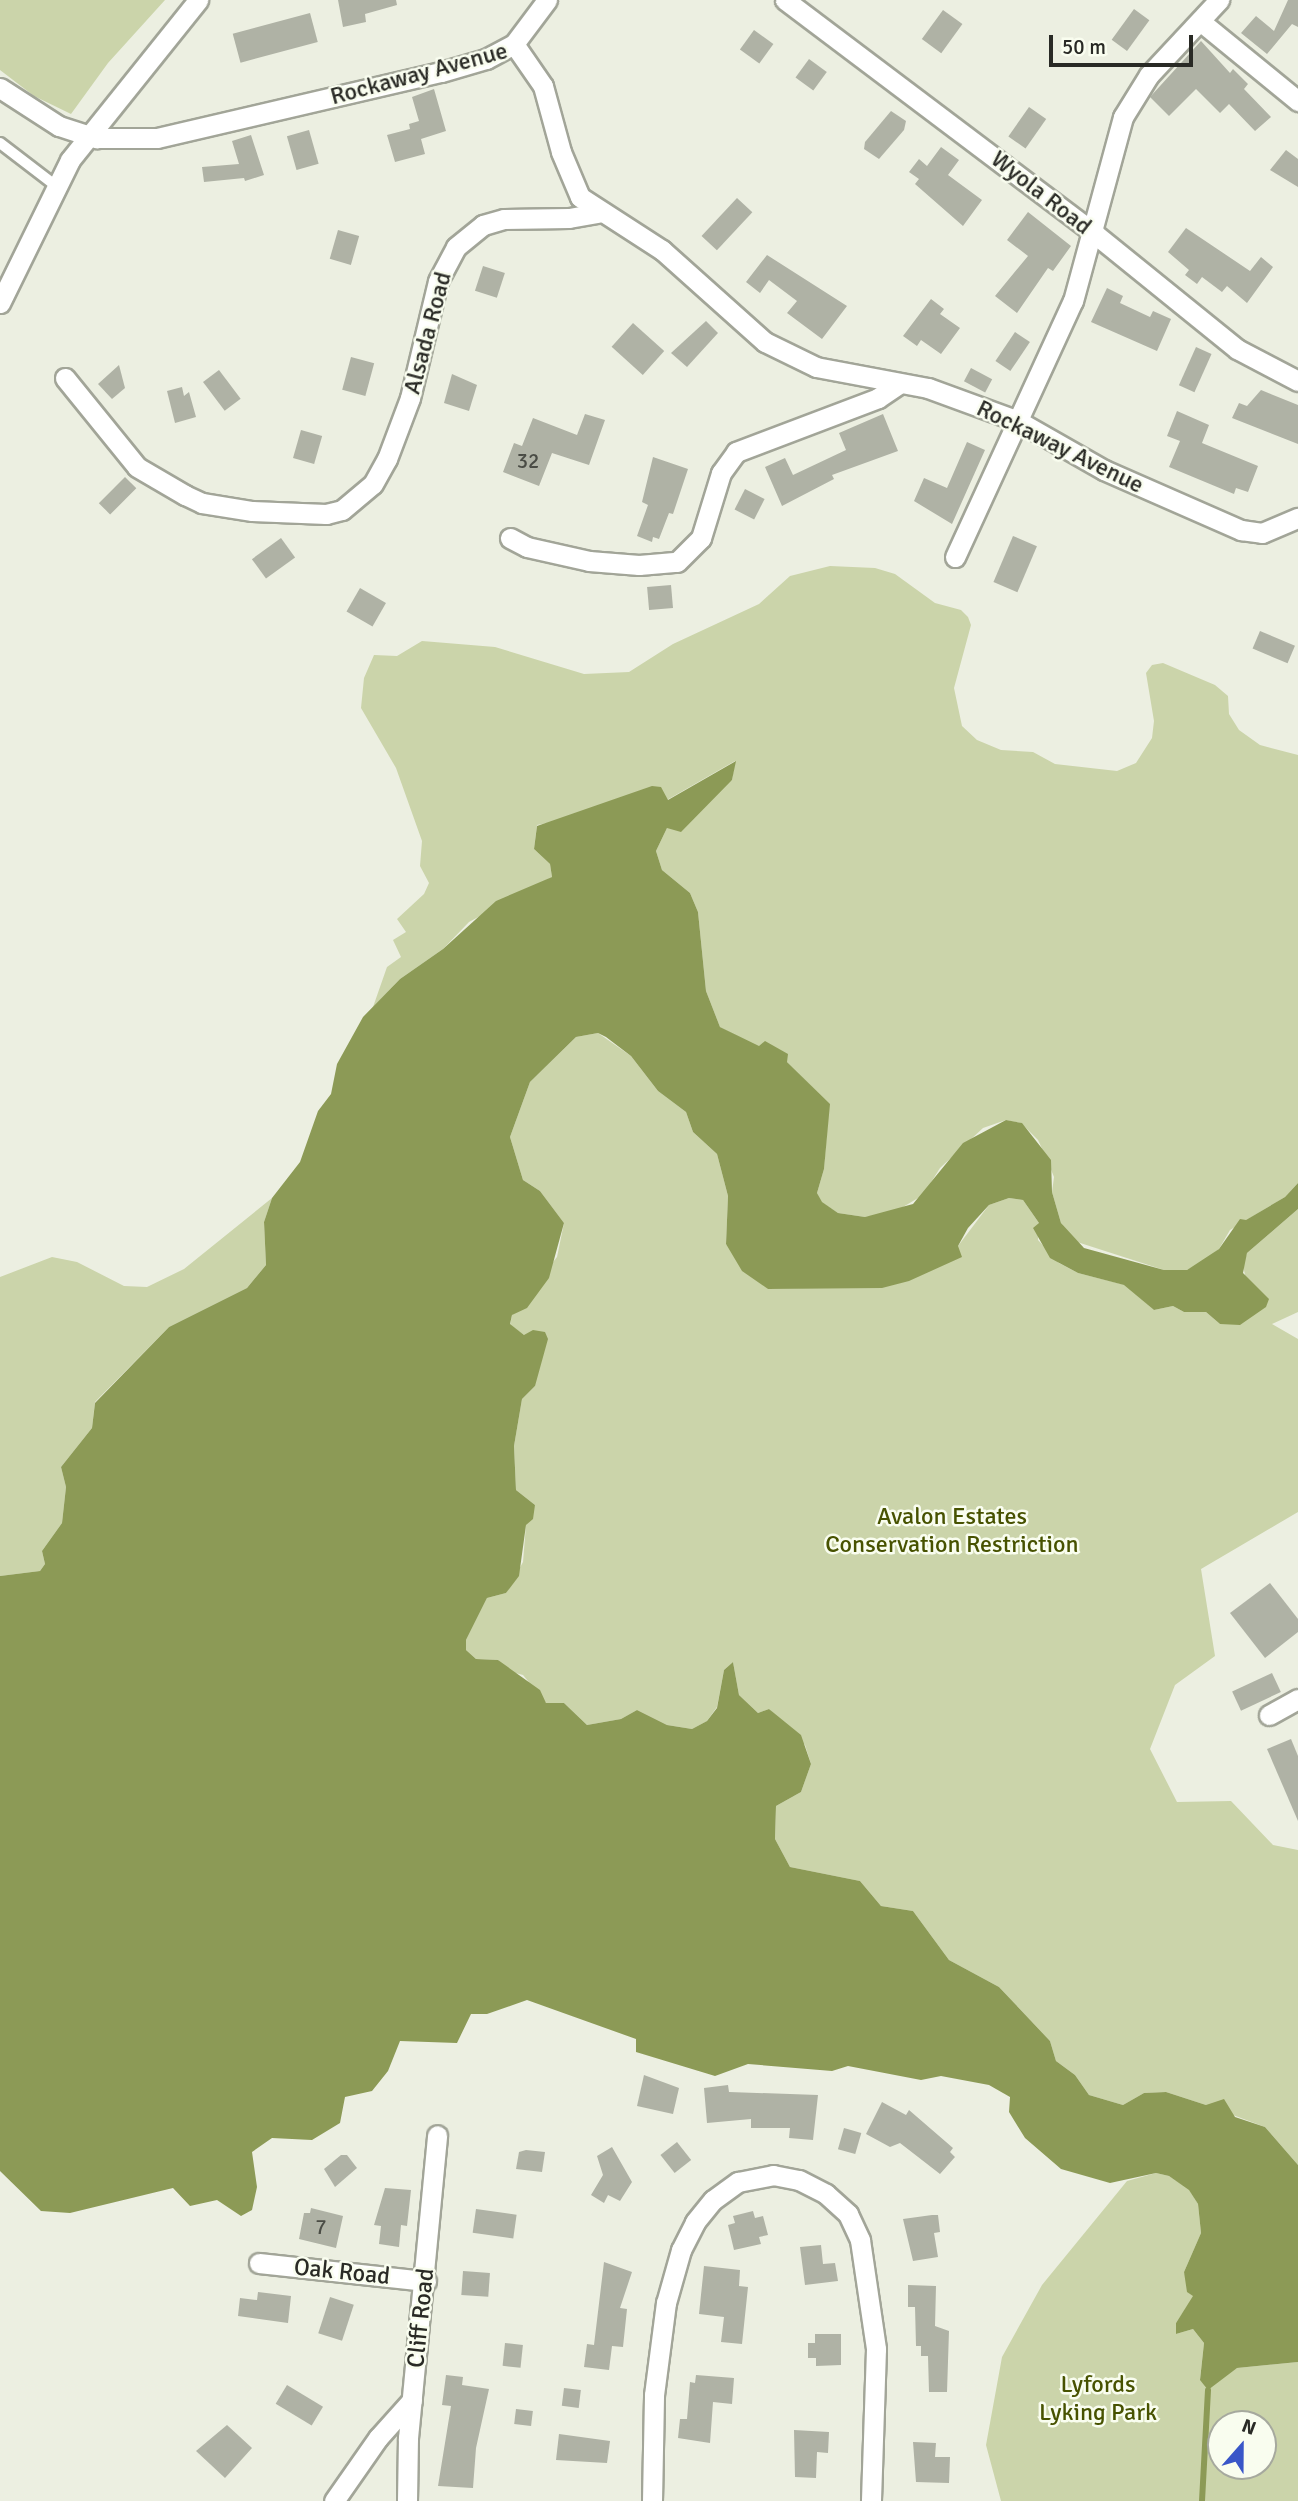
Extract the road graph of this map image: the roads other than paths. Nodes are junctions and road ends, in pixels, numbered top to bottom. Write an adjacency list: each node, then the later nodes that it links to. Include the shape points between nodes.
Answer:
1 (198, 0): 9 (street)
2 (547, 0): 6 (street)
3 (785, 0): 13 (street, Wyola Road)
4 (1219, 0): 5 (street)
5 (1200, 21): 8 (street); 13 (street, via 1149,75 1129,105)
6 (514, 44): 9 (street, Rockaway Avenue, via 486,59 441,72 157,138 127,141); 12 (street, Rockaway Avenue, via 542,86 580,197)
7 (0, 88): 9 (street, Rockaway Avenue, via 40,116)
8 (1298, 101)
9 (87, 135): 11 (street)
10 (0, 143): 11 (lane)
11 (55, 185): 14 (street)
12 (598, 212): 15 (street, Alsada Road, via 569,218 504,219 468,234 438,281 410,398 387,459 373,484 342,510 301,514 202,503 151,477 102,427); 17 (street, Rockaway Avenue, via 662,250 744,327 788,355 816,367)
13 (1095, 234): 16 (street, Wyola Road, via 1237,349); 18 (street, via 1073,301)
14 (0, 303)
15 (65, 378)
16 (1298, 381)
17 (899, 384): 18 (street, Rockaway Avenue, via 928,388); 20 (street, via 877,398 736,452 717,485 701,538 677,562 589,561 537,550)
18 (1018, 421): 19 (street, Rockaway Avenue, via 1104,470 1253,532); 21 (street)
19 (1298, 519)
20 (510, 538)
21 (955, 557)
22 (1298, 1699): 23 (street)
23 (1269, 1715)
24 (437, 2135): 26 (street, Cliff Road)
25 (259, 2263): 26 (street, Oak Road)
26 (426, 2281): 27 (street, Cliff Road)
27 (412, 2400): 28 (street, via 378,2438); 29 (street, Cliff Road)
28 (334, 2501)
29 (407, 2501)
30 (652, 2501): 31 (street, via 654,2395 666,2303 681,2250 703,2210 719,2195 750,2177 774,2175 799,2179 826,2193 848,2214 860,2240 876,2349)
31 (872, 2501)

